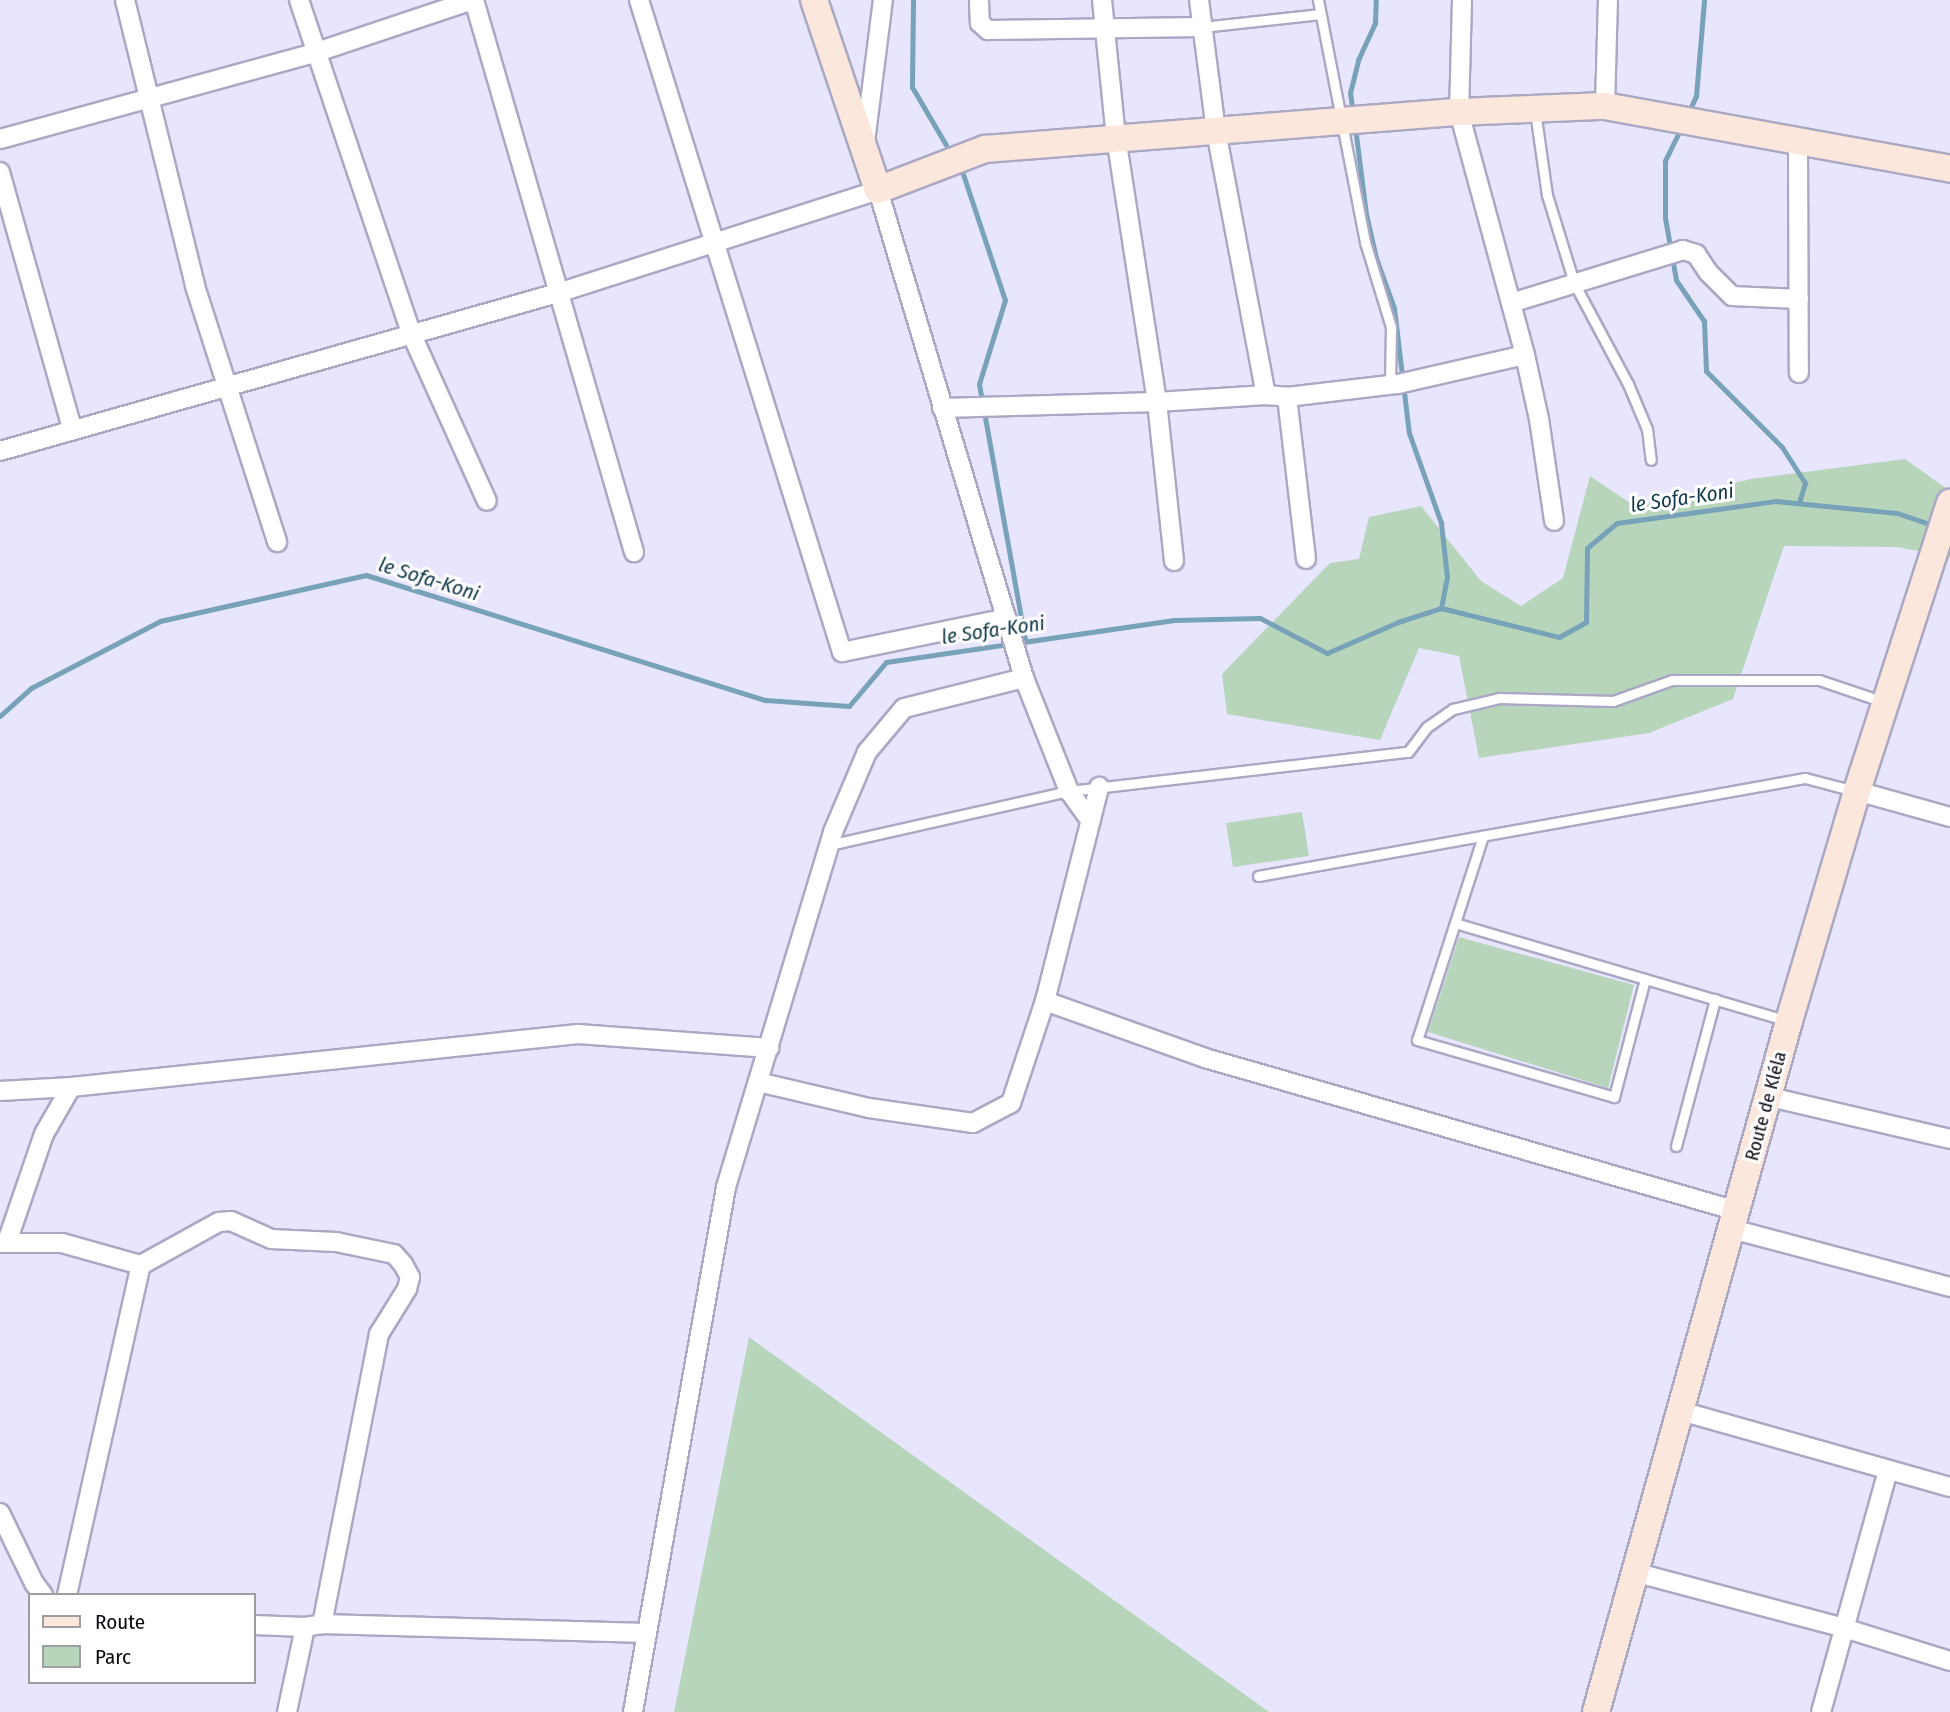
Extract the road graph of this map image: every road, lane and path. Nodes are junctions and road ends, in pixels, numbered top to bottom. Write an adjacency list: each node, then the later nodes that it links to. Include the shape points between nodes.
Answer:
1 (125, 0): 17 (street)
2 (299, 0): 16 (street)
3 (473, 0): 16 (street); 32 (street)
4 (639, 0): 30 (street)
5 (814, 0): 26 (street)
6 (883, 0): 26 (street)
7 (979, 0): 15 (street, via 980,23 988,30)
8 (1102, 0): 15 (street)
9 (1199, 0): 14 (street)
10 (1318, 0): 13 (lane)
11 (1462, 0): 20 (street)
12 (1608, 0): 18 (street)
13 (1320, 13): 14 (lane); 21 (lane)
14 (1202, 27): 15 (street); 22 (street)
15 (1104, 29): 23 (street)
16 (314, 53): 17 (street); 35 (street)
17 (150, 100): 24 (street); 39 (street, via 195,286)
18 (1605, 106): 19 (street); 25 (street)
19 (1534, 109): 20 (street); 31 (lane, via 1547,195)
20 (1459, 112): 21 (street); 34 (street)
21 (1351, 121): 22 (street); 38 (lane, via 1365,242 1391,327)
22 (1216, 131): 23 (street); 40 (street)
23 (1116, 137): 29 (street, via 985,149); 42 (street)
24 (0, 139)
25 (1798, 141): 27 (street); 33 (street)
26 (864, 150): 29 (street)
27 (1950, 169)
28 (0, 172): 44 (street)
29 (878, 191): 30 (street); 43 (street)
30 (714, 244): 32 (street); 54 (street, via 842,652)
31 (1574, 283): 33 (street, via 1683,250 1696,254 1732,296); 34 (street); 46 (lane, via 1628,384 1647,429)
32 (561, 292): 35 (street); 51 (street)
33 (1799, 299): 37 (street)
34 (1511, 303): 36 (street)
35 (411, 333): 39 (street); 47 (street)
36 (1525, 355): 38 (street); 49 (street)
37 (1799, 373)
38 (1400, 383): 41 (street)
39 (226, 389): 44 (street); 50 (street)
40 (1266, 395): 41 (street); 42 (street)
41 (1287, 397): 52 (street)
42 (1157, 402): 43 (street); 53 (street)
43 (942, 408): 54 (street)
44 (72, 429): 45 (street)
45 (0, 451)
46 (1651, 460)
47 (487, 500)
48 (1950, 503): 56 (street, Route de Kléla)
49 (1554, 521)
50 (277, 542)
51 (634, 552)
52 (1306, 559)
53 (1174, 561)
54 (1007, 618): 55 (street)
55 (1024, 678): 58 (street); 63 (street, via 904,708 867,752)
56 (1885, 703): 57 (lane, via 1819,680 1672,680 1613,701 1499,698 1453,709 1427,727 1408,752); 59 (street, Route de Kléla)
57 (1099, 787): 58 (lane); 61 (street)
58 (1069, 791): 61 (street); 63 (lane)
59 (1857, 791): 60 (street); 62 (lane, via 1805,778); 69 (street, Route de Kléla)
60 (1950, 817)
61 (1091, 821): 68 (street)
62 (1483, 836): 64 (lane); 65 (lane)
63 (829, 845): 70 (street)
64 (1258, 876)
65 (1455, 923): 66 (lane); 66 (lane, via 1417,1040 1614,1097)
66 (1646, 979): 67 (lane)
67 (1715, 999): 69 (lane); 76 (lane)
68 (1045, 1001): 71 (street, via 1011,1103 980,1122 869,1108); 77 (street, via 1205,1058)
69 (1789, 1021): 74 (street, Route de Kléla)
70 (769, 1048): 71 (street); 72 (street, via 578,1034)
71 (758, 1082): 91 (street, via 726,1186)
72 (71, 1087): 73 (street); 78 (street, via 44,1134)
73 (0, 1091)
74 (1770, 1097): 75 (street); 77 (street, Route de Kléla)
75 (1950, 1139)
76 (1676, 1146)
77 (1734, 1220): 80 (street); 81 (street, Route de Kléla)
78 (3, 1242): 79 (street, via 62,1243)
79 (141, 1265): 87 (street); 89 (street, via 219,1222 231,1221 271,1239 336,1242 394,1254 410,1278 379,1334)
80 (1950, 1287)
81 (1681, 1411): 82 (street); 85 (street, Route de Kléla)
82 (1888, 1470): 83 (street); 90 (street)
83 (1950, 1487)
84 (0, 1513): 86 (street)
85 (1634, 1572): 90 (street); 95 (street, Route de Kléla)
86 (42, 1593)
87 (67, 1593)
88 (256, 1625): 89 (street)
89 (314, 1625): 91 (street); 93 (street)
90 (1844, 1628): 92 (street); 96 (street)
91 (647, 1633): 94 (street)
92 (1950, 1661)
93 (287, 1712)
94 (633, 1712)
95 (1596, 1712)
96 (1821, 1712)

